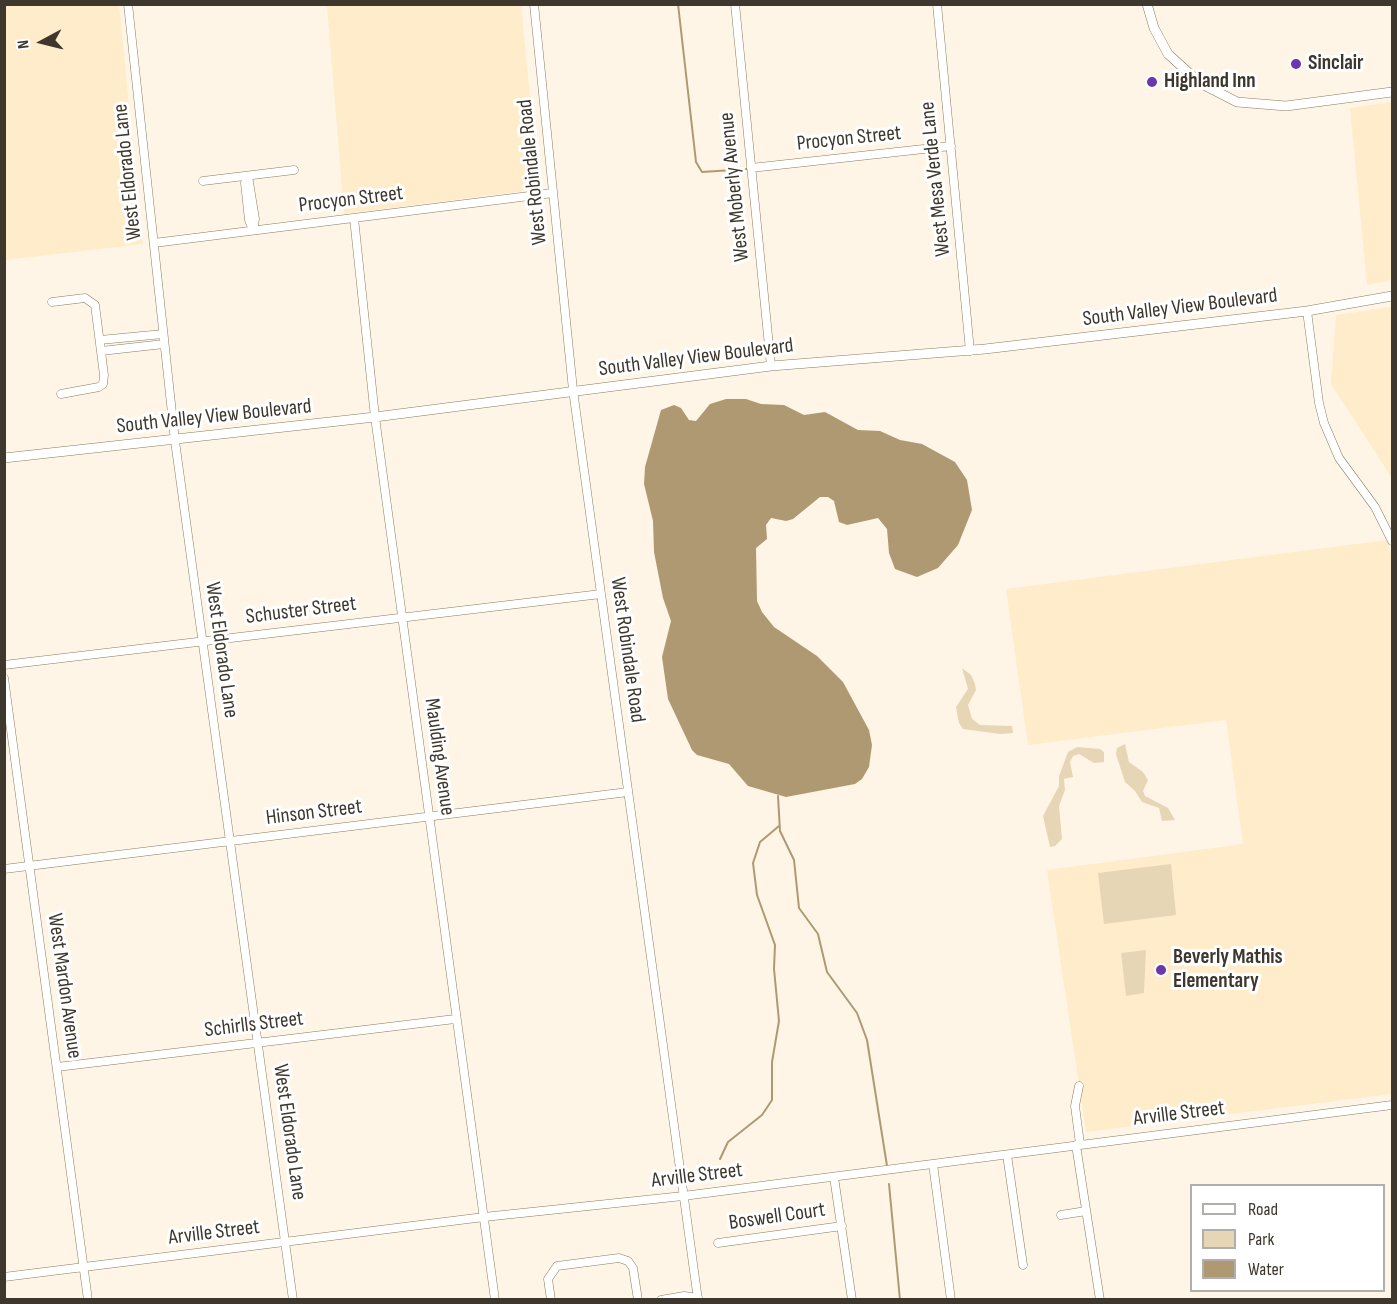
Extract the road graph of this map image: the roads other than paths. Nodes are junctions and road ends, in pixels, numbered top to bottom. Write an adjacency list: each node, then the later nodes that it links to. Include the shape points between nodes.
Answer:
1 (128, 4): 15 (street, West Eldorado Lane)
2 (534, 4): 12 (street, West Robindale Road)
3 (735, 4): 8 (street, West Moberly Avenue)
4 (937, 4): 7 (street, West Mesa Verde Lane)
5 (1147, 4): 6 (main road, via 1168,54 1200,83 1237,102 1286,105)
6 (1392, 92)
7 (951, 146): 8 (street, Procyon Street); 23 (street, West Mesa Verde Lane)
8 (751, 168): 24 (street, West Moberly Avenue)
9 (294, 171): 10 (street)
10 (248, 176): 11 (street); 14 (street, via 245,183)
11 (203, 181)
12 (553, 193): 13 (street, Procyon Street); 25 (street, West Robindale Road)
13 (354, 218): 14 (street, Procyon Street); 27 (street, Maulding Avenue)
14 (253, 230): 15 (street, Procyon Street)
15 (154, 243): 19 (street, West Eldorado Lane)
16 (1392, 296): 18 (main road, South Valley View Boulevard)
17 (52, 302): 20 (street, via 85,298 92,301 97,310)
18 (1307, 310): 23 (main road, South Valley View Boulevard); 30 (street, via 1324,423 1340,458)
19 (164, 334): 20 (street); 21 (street, West Eldorado Lane)
20 (100, 340): 22 (street)
21 (165, 344): 22 (street); 28 (street, West Eldorado Lane)
22 (101, 351): 26 (street, via 103,384)
23 (970, 351): 24 (main road, South Valley View Boulevard)
24 (771, 366): 25 (main road, South Valley View Boulevard)
25 (573, 390): 27 (main road, South Valley View Boulevard); 31 (street, West Robindale Road)
26 (60, 394)
27 (375, 417): 28 (main road, South Valley View Boulevard); 32 (street, Maulding Avenue)
28 (175, 441): 29 (main road, South Valley View Boulevard); 33 (street, West Eldorado Lane)
29 (4, 458)
30 (1392, 541)
31 (601, 594): 32 (street, Schuster Street); 36 (street, West Robindale Road)
32 (402, 618): 33 (street, Schuster Street); 37 (street, Maulding Avenue)
33 (202, 641): 34 (street, Schuster Street); 38 (street, West Eldorado Lane)
34 (4, 665)
35 (4, 678): 39 (street, West Mardon Avenue)
36 (628, 792): 37 (street, Hinson Street); 50 (street, West Robindale Road)
37 (429, 817): 38 (street, Hinson Street); 41 (street, Maulding Avenue)
38 (229, 841): 39 (street, Hinson Street); 42 (street, West Eldorado Lane)
39 (30, 866): 40 (street, Hinson Street); 43 (street, West Mardon Avenue)
40 (4, 869)
41 (456, 1019): 42 (street, Schirlls Street); 53 (street, Maulding Avenue)
42 (259, 1042): 43 (street, Schirlls Street); 55 (street, West Eldorado Lane)
43 (57, 1067): 58 (street, West Mardon Avenue)
44 (1079, 1086): 46 (street, via 1075,1106)
45 (1392, 1105): 46 (street, Arville Street)
46 (1078, 1145): 47 (street, Arville Street); 51 (street)
47 (1007, 1155): 48 (street, Arville Street); 57 (street)
48 (933, 1164): 49 (street, Arville Street); 68 (street)
49 (834, 1177): 50 (street, Arville Street); 54 (street)
50 (683, 1196): 53 (street, Arville Street); 66 (street, West Robindale Road)
51 (1086, 1211): 52 (street); 69 (street)
52 (1061, 1215)
53 (484, 1217): 55 (street, Arville Street); 62 (street, Maulding Avenue)
54 (842, 1226): 56 (street, Boswell Court); 67 (street)
55 (286, 1242): 58 (street, Arville Street); 61 (street, West Eldorado Lane)
56 (718, 1244)
57 (1023, 1265)
58 (84, 1268): 59 (street, Arville Street); 60 (street, West Mardon Avenue)
59 (4, 1278)
60 (88, 1299)
61 (293, 1299)
62 (495, 1299)
63 (551, 1299): 64 (street, via 548,1279 557,1266 619,1258 633,1269)
64 (638, 1299)
65 (661, 1299): 66 (street)
66 (697, 1299)
67 (852, 1299)
68 (951, 1299)
69 (1100, 1299)

